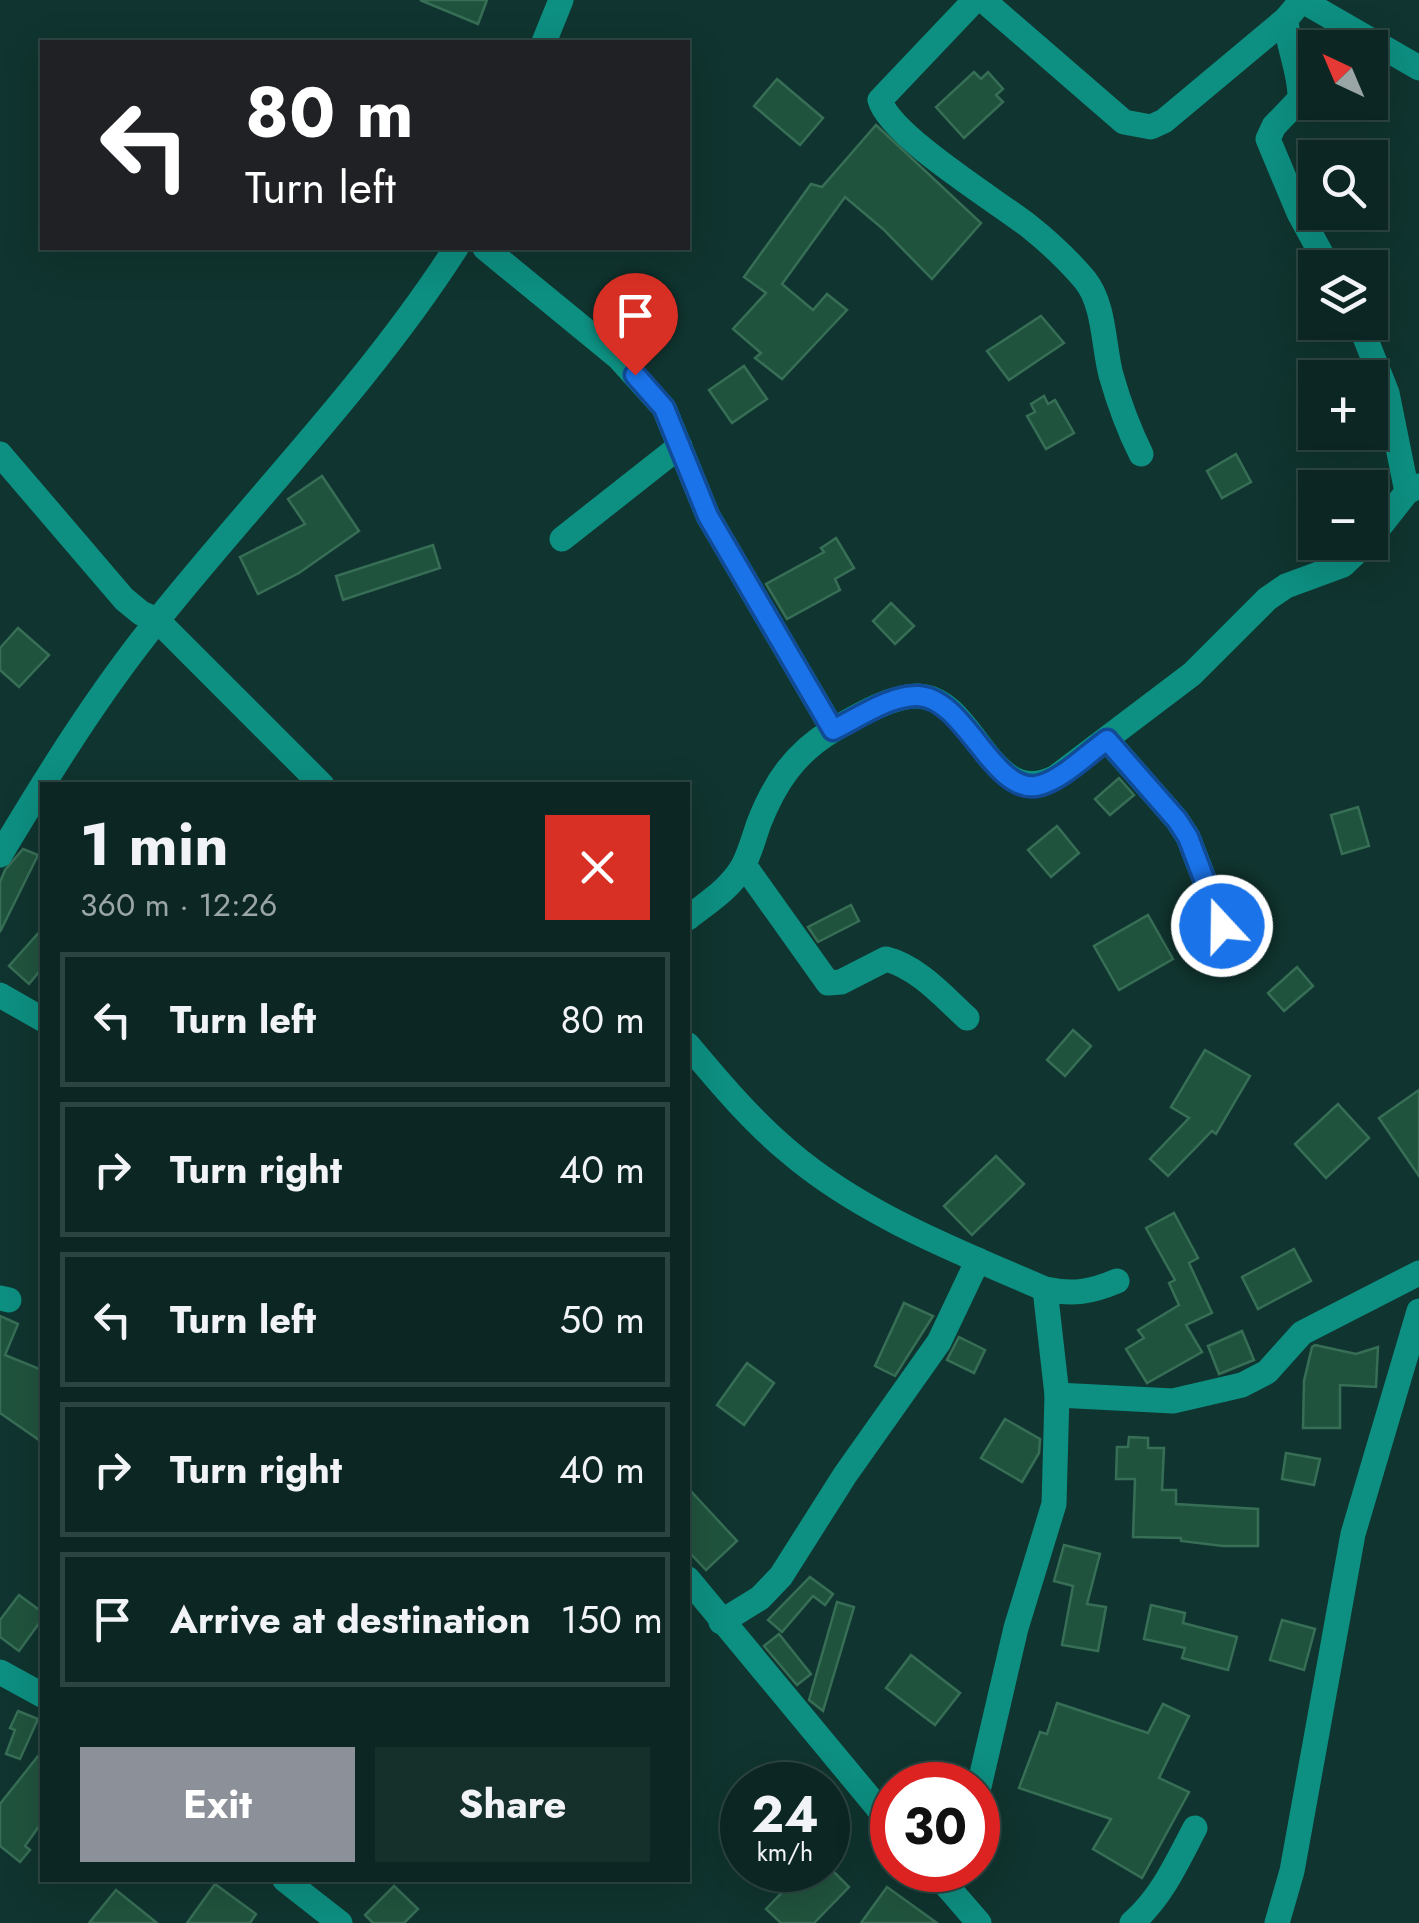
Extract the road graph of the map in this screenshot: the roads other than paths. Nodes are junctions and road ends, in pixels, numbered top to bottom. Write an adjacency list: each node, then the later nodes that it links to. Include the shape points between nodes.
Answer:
1 (560, 0): 5 (street)
2 (975, 0): 13 (street, via 880,100 883,110 1030,226 1089,284 1124,419)
3 (983, 0): 4 (street, via 1124,122 1151,128)
4 (1296, 6): 6 (street); 9 (street, via 1289,45 1300,99 1268,139)
5 (545, 40)
6 (1419, 68)
7 (455, 250): 18 (street, via 341,402)
8 (489, 250): 11 (street, via 618,357 664,408)
9 (1319, 250)
10 (1366, 340): 14 (street)
11 (680, 446): 16 (street); 19 (street, via 708,516)
12 (0, 454): 18 (street, via 124,598)
13 (1141, 454)
14 (1413, 489): 15 (street)
15 (1388, 518)
16 (562, 539)
17 (1348, 560): 20 (street, via 1268,599 1192,674)
18 (157, 620): 21 (street); 22 (street)
19 (833, 730): 20 (street, via 893,701 932,698 1024,786 1056,777); 25 (street, via 795,758 774,785)
20 (1107, 740): 27 (street, via 1188,837)
21 (44, 782)
22 (319, 782)
23 (40, 788): 24 (street)
24 (0, 855)
25 (744, 864): 26 (street, via 728,887); 29 (street, via 828,983 886,959 898,962)
26 (690, 916)
27 (1222, 926)
28 (0, 995): 30 (street)
29 (967, 1018)
30 (40, 1019)
31 (690, 1047): 32 (street, via 762,1127 819,1176)
32 (978, 1260): 35 (street); 39 (street, via 940,1342 781,1576)
33 (1419, 1273): 37 (street, via 1302,1333 1267,1372 1242,1385 1172,1401)
34 (1117, 1281): 35 (street, via 1092,1292)
35 (1044, 1289): 37 (street)
36 (1419, 1311): 50 (street, via 1353,1534)
37 (1057, 1395): 42 (street, via 1054,1504)
38 (690, 1582): 39 (street)
39 (721, 1622): 43 (street)
40 (0, 1672): 41 (street)
41 (40, 1694)
42 (985, 1762)
43 (870, 1799)
44 (1194, 1828): 49 (street, via 1171,1876)
45 (288, 1882): 47 (street)
46 (953, 1892): 48 (street)
47 (340, 1923)
48 (980, 1923)
49 (1132, 1923)
50 (1278, 1923)

